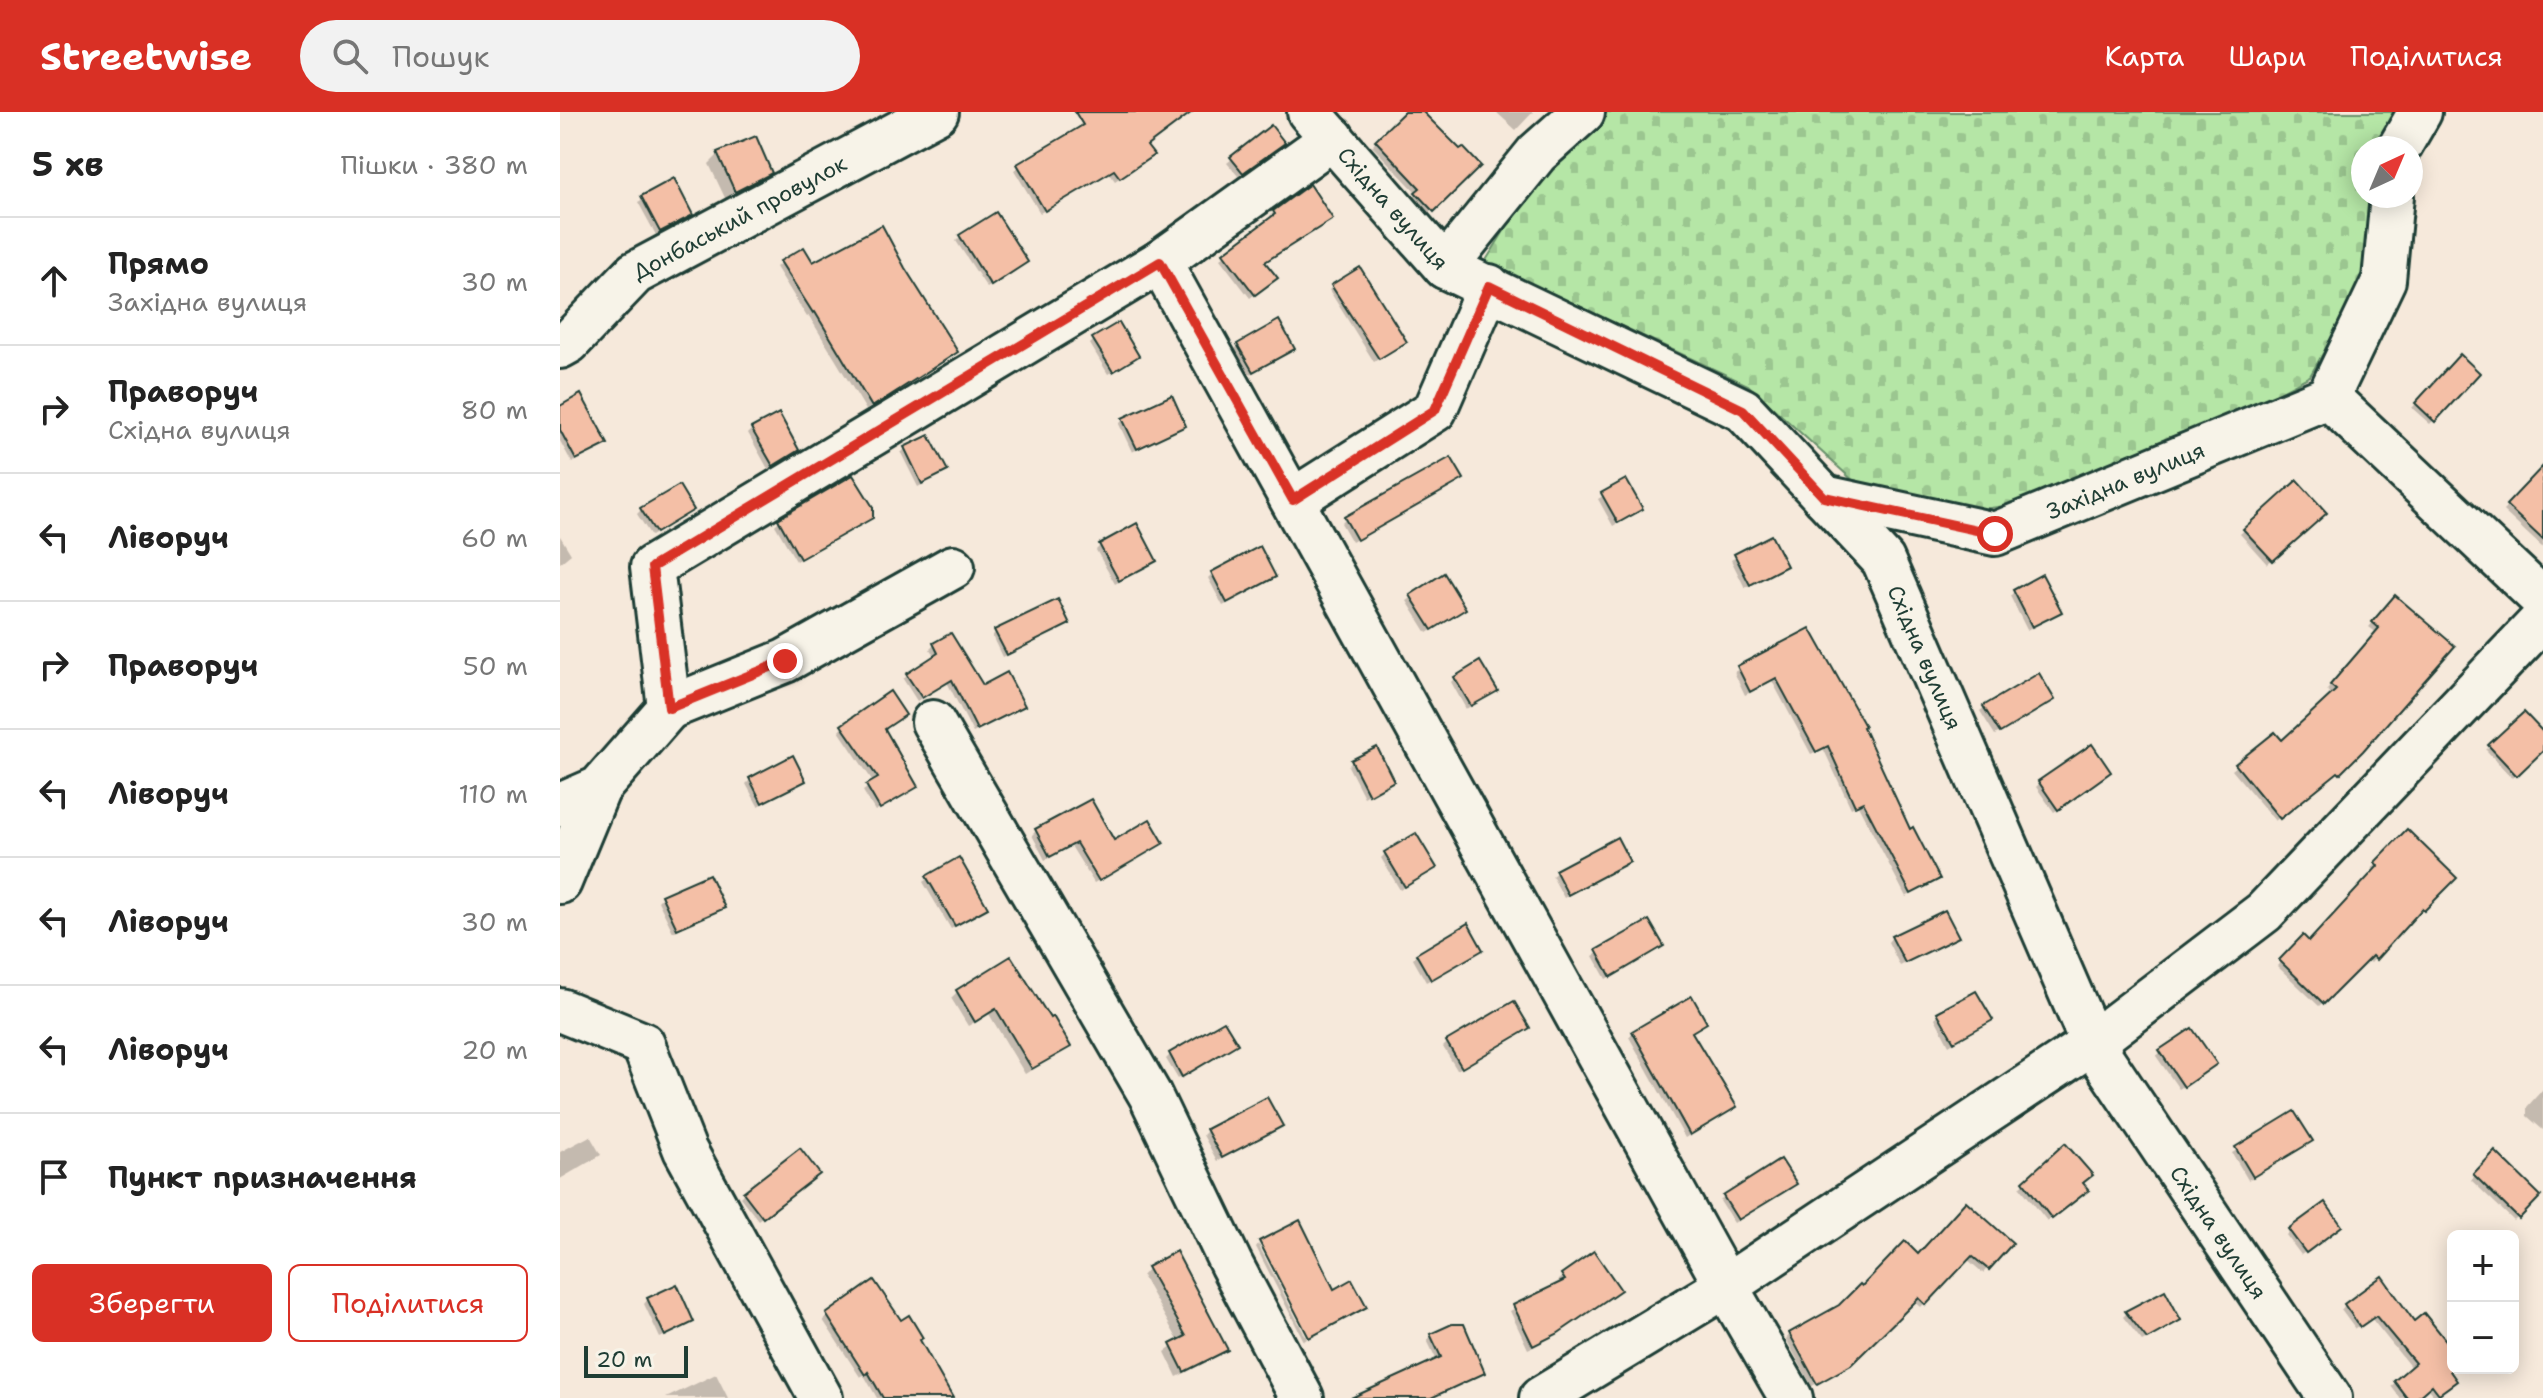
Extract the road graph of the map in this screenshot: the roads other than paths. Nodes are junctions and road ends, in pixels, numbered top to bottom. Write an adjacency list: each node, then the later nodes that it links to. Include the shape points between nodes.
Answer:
1 (937, 112): 10 (street, Донбаський провулок, via 635,273)
2 (1583, 112): 8 (street, via 1537,153)
3 (2420, 112): 5 (street)
4 (1321, 125): 7 (street); 8 (street, Східна вулиця)
5 (2406, 136)
6 (2391, 208): 11 (street, via 2384,280)
7 (1160, 262): 13 (street); 17 (street, via 652,567)
8 (1445, 267): 9 (street, Східна вулиця)
9 (1489, 286): 12 (street, Східна вулиця, via 1743,410); 13 (street, via 1435,410)
10 (560, 347)
11 (2328, 397): 12 (street, Західна вулиця, via 1995,534); 15 (street)
12 (1824, 497): 23 (street, Східна вулиця, via 1883,560)
13 (1293, 500): 24 (street)
14 (953, 567): 17 (street, via 785,661)
15 (2543, 600)
16 (2543, 619): 23 (street, via 2264,912)
17 (669, 708): 19 (street)
18 (933, 722): 26 (street, via 1150,1095)
19 (599, 788): 20 (street); 21 (street)
20 (560, 805)
21 (560, 882)
22 (560, 1010): 25 (street, via 643,1044 685,1150)
23 (2092, 1043): 24 (street); 29 (street, Східна вулиця)
24 (1726, 1286): 27 (street); 28 (street)
25 (821, 1398)
26 (1302, 1398)
27 (1541, 1398)
28 (1791, 1398)
29 (2330, 1398)

